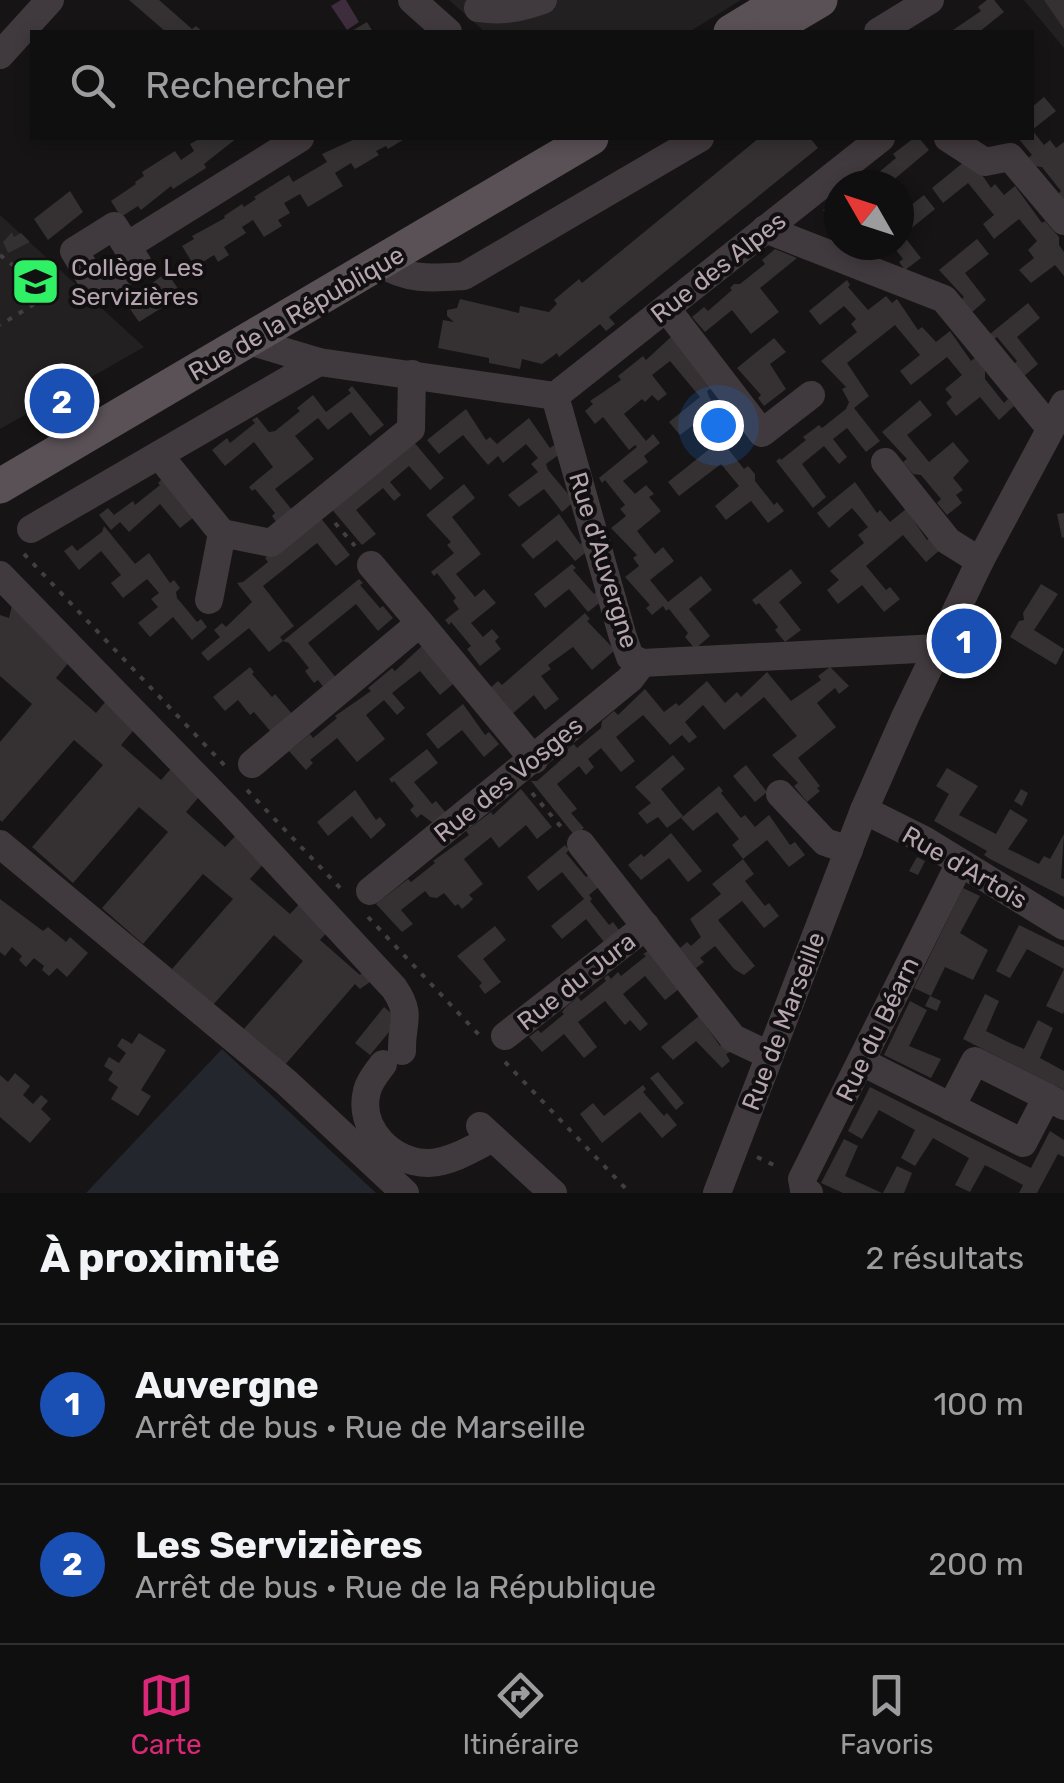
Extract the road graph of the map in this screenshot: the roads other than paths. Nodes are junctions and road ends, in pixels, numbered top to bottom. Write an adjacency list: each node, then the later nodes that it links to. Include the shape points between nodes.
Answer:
1 (50, 0): 11 (street)
2 (412, 0): 7 (street)
3 (546, 0): 5 (street, via 506,10); 8 (street)
4 (930, 0): 10 (street)
5 (478, 8)
6 (794, 16): 9 (main road)
7 (446, 30)
8 (511, 30)
9 (739, 30)
10 (881, 30)
11 (0, 54)
12 (297, 140): 19 (street)
13 (697, 140): 20 (street, via 464,276 420,278)
14 (879, 140): 18 (street, Rue des Alpes)
15 (951, 140): 17 (street, via 985,162 1010,157)
16 (565, 142): 20 (main road, Rue de la République); 31 (main road, Rue de la République)
17 (1064, 220)
18 (766, 229): 21 (street, Rue des Alpes); 28 (street, via 944,299)
19 (127, 246)
20 (382, 264): 22 (main road, Rue de la République)
21 (666, 308): 25 (street, via 762,433); 26 (street, Rue des Alpes)
22 (249, 340): 23 (street); 31 (main road, Rue de la République)
23 (320, 362): 24 (street); 29 (street)
24 (412, 374): 26 (street); 32 (street, via 411,429 271,543)
25 (811, 394)
26 (555, 396): 40 (street, Rue d'Auvergne, via 622,634 630,657)
27 (1064, 404): 28 (street, Rue de Marseille)
28 (1051, 439): 34 (street, Rue de Marseille)
29 (159, 454): 32 (street); 33 (street)
30 (885, 462): 34 (street, via 948,541)
31 (3, 473)
32 (222, 533): 37 (street)
33 (27, 541)
34 (980, 561): 39 (street, Rue de Marseille)
35 (371, 565): 38 (street)
36 (0, 575): 53 (street, via 394,988 407,1020)
37 (209, 600)
38 (420, 623): 41 (street); 42 (street)
39 (938, 648): 40 (street, Rue d'Auvergne); 44 (street, Rue de Marseille)
40 (642, 663): 41 (street, Rue des Vosges)
41 (525, 767): 49 (street, Rue des Vosges)
42 (245, 777)
43 (780, 794): 47 (street, via 825,842)
44 (864, 810): 47 (street, Rue de Marseille); 48 (street, Rue d'Artois)
45 (0, 844): 58 (street)
46 (582, 844): 50 (street)
47 (849, 850): 54 (street, Rue de Marseille)
48 (960, 862): 51 (street, Rue d'Artois); 55 (street, Rue du Béarn)
49 (357, 896)
50 (646, 926): 52 (street, Rue du Jura); 54 (street, via 733,1038)
51 (1064, 926)
52 (505, 1036)
53 (395, 1053): 58 (street); 59 (street, via 367,1092)
54 (769, 1055): 63 (street, Rue de Marseille)
55 (862, 1062): 57 (street); 60 (street, Rue du Béarn)
56 (1055, 1102): 57 (street, via 1023,1143); 57 (street, via 975,1061)
57 (952, 1107)
58 (330, 1123): 59 (street)
59 (374, 1151): 61 (street); 62 (street, via 441,1162 486,1131)
60 (806, 1186)
61 (405, 1193)
62 (553, 1193)
63 (717, 1193)

